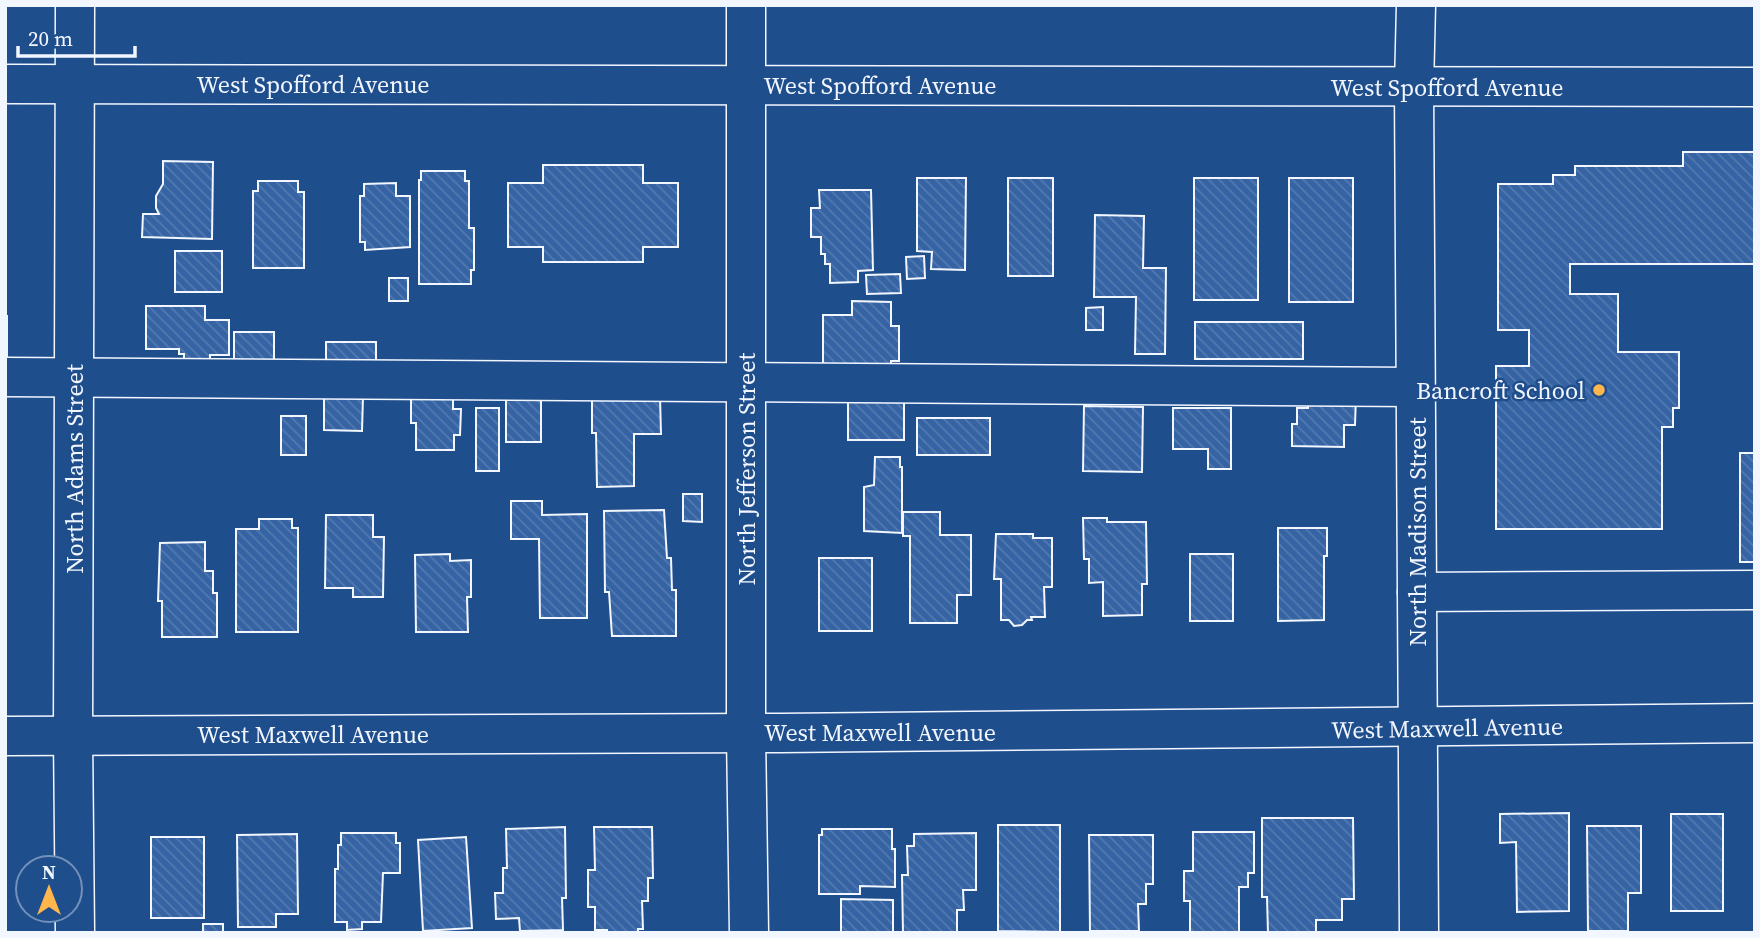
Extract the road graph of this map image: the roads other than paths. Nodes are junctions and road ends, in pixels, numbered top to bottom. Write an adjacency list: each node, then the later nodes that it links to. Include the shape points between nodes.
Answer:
1 (75, 5): 4 (street, North Adams Street)
2 (746, 5): 6 (street, North Jefferson Street)
3 (1416, 5): 7 (street, North Madison Street)
4 (74, 83): 5 (street, West Spofford Avenue); 6 (street, West Spofford Avenue); 10 (street, North Adams Street)
5 (5, 84)
6 (745, 84): 7 (street, West Spofford Avenue); 11 (street, North Jefferson Street)
7 (1414, 88): 8 (street, West Spofford Avenue); 12 (street, North Madison Street)
8 (1755, 88)
9 (5, 377): 10 (street)
10 (74, 377): 11 (street); 19 (street, North Adams Street)
11 (746, 382): 12 (street); 17 (street, North Jefferson Street)
12 (1415, 387): 14 (street, North Madison Street)
13 (1755, 590): 14 (street)
14 (1417, 592): 16 (street, North Madison Street)
15 (1755, 723): 16 (street, West Maxwell Avenue)
16 (1418, 729): 17 (street, West Maxwell Avenue); 22 (street, North Madison Street)
17 (746, 733): 19 (street, West Maxwell Avenue); 21 (street, North Jefferson Street)
18 (5, 736): 19 (street, West Maxwell Avenue)
19 (73, 736): 20 (street, North Adams Street)
20 (75, 933)
21 (749, 933)
22 (1419, 933)

